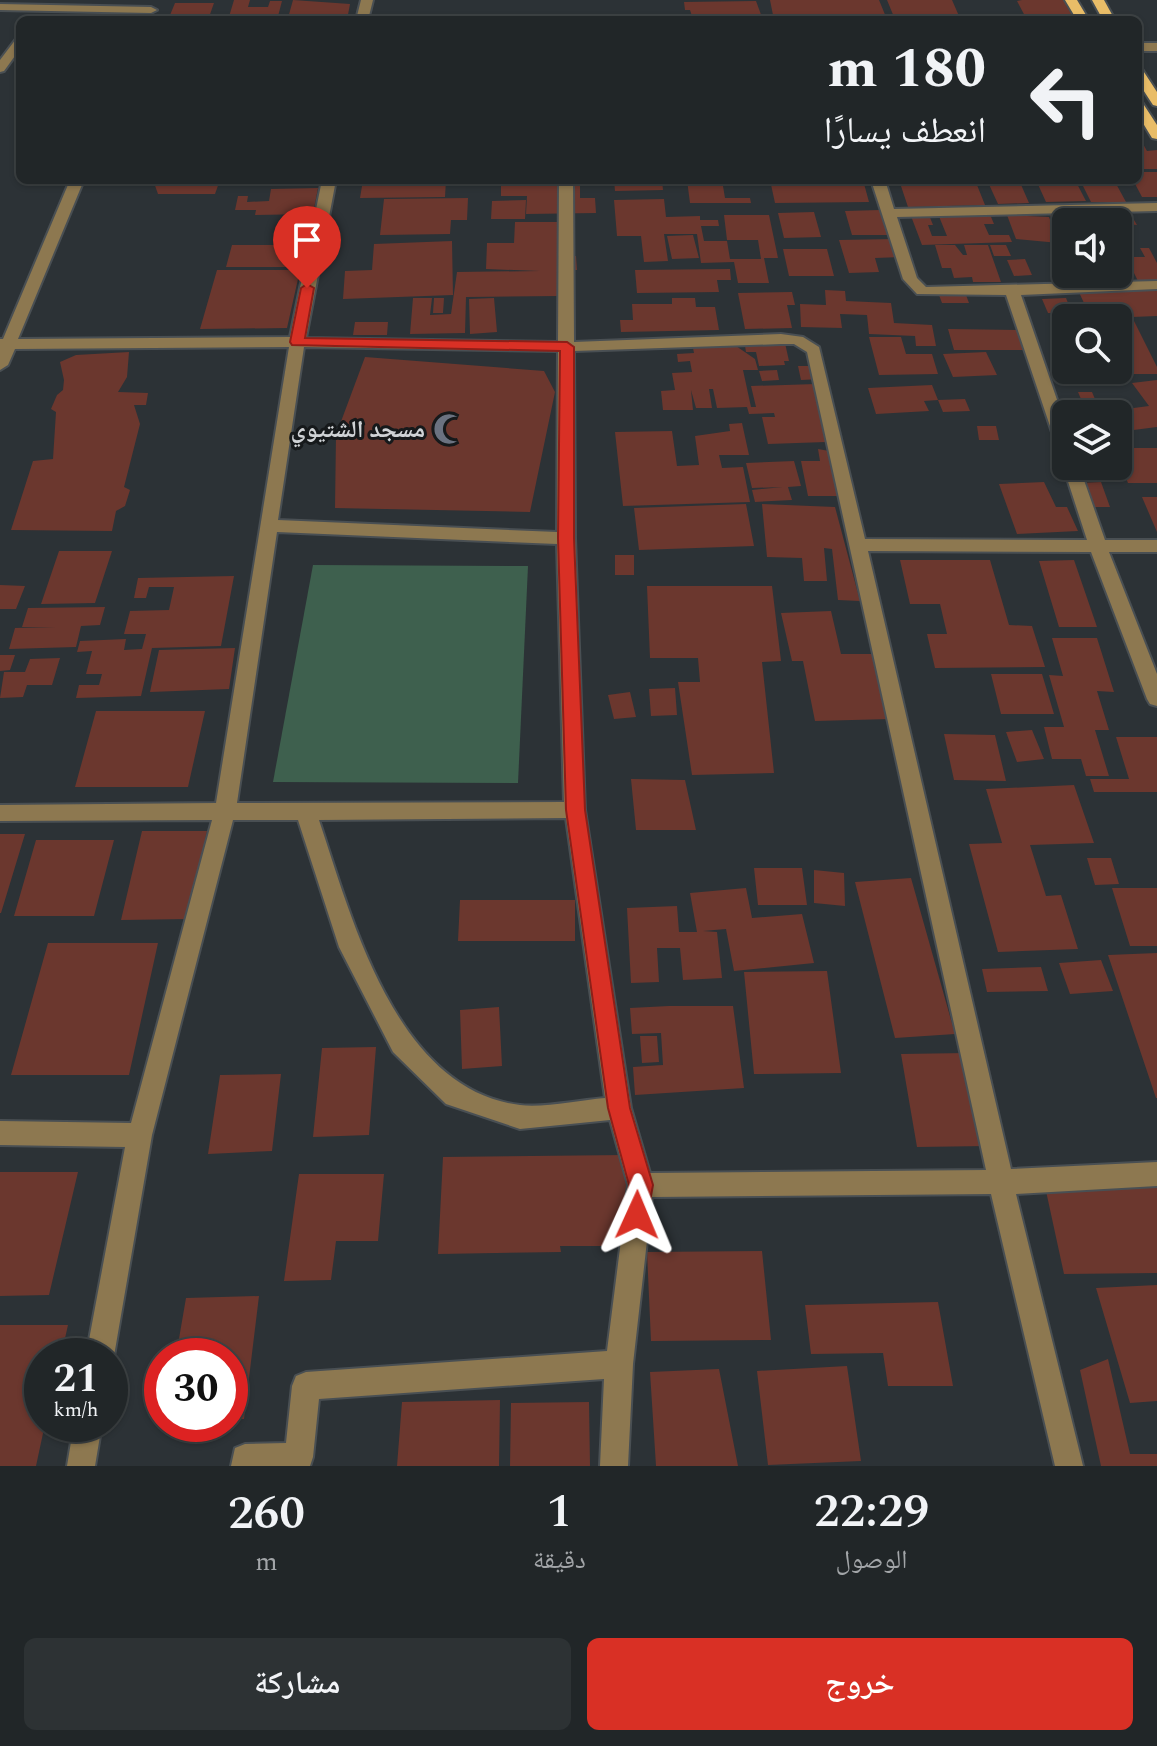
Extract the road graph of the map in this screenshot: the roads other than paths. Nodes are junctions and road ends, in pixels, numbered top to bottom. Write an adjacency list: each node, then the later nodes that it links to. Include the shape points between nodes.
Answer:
1 (113, 4): 3 (street); 4 (street)
2 (0, 7): 3 (street)
3 (46, 7): 5 (street)
4 (151, 10)
5 (40, 16)
6 (16, 46): 7 (street)
7 (2, 62)
8 (1142, 78): 9 (main road)
9 (1157, 102)
10 (1142, 111): 11 (main road)
11 (1157, 135)
12 (75, 184): 21 (street)
13 (328, 184): 20 (street)
14 (566, 184): 22 (street)
15 (879, 184): 17 (street)
16 (1157, 207): 17 (street)
17 (890, 213): 19 (street, via 910,279 922,291)
18 (1157, 285): 19 (street)
19 (1012, 291): 24 (street)
20 (297, 342): 21 (street); 22 (street); 26 (street)
21 (4, 344): 23 (street)
22 (567, 347): 27 (street); 28 (street, via 781,339 808,343 819,364)
23 (0, 365)
24 (1052, 409)
25 (1076, 480): 29 (street)
26 (271, 526): 27 (street); 33 (street)
27 (566, 538): 32 (street)
28 (859, 545): 29 (street); 40 (street)
29 (1098, 546): 30 (street); 31 (street)
30 (1157, 546)
31 (1157, 699)
32 (575, 810): 34 (street); 36 (street)
33 (225, 811): 34 (street); 35 (street); 38 (street)
34 (306, 812): 36 (street, via 350,947 401,1044 455,1096 520,1117)
35 (0, 813)
36 (619, 1108): 41 (street)
37 (0, 1133): 38 (street)
38 (140, 1135): 42 (street)
39 (1157, 1174): 40 (street)
40 (1001, 1182): 41 (street); 48 (street)
41 (641, 1185): 43 (street)
42 (103, 1338)
43 (619, 1364): 46 (street, via 306,1386 299,1457 245,1458); 47 (street)
44 (85, 1442): 45 (street)
45 (81, 1466)
46 (245, 1466)
47 (614, 1466)
48 (1069, 1466)

